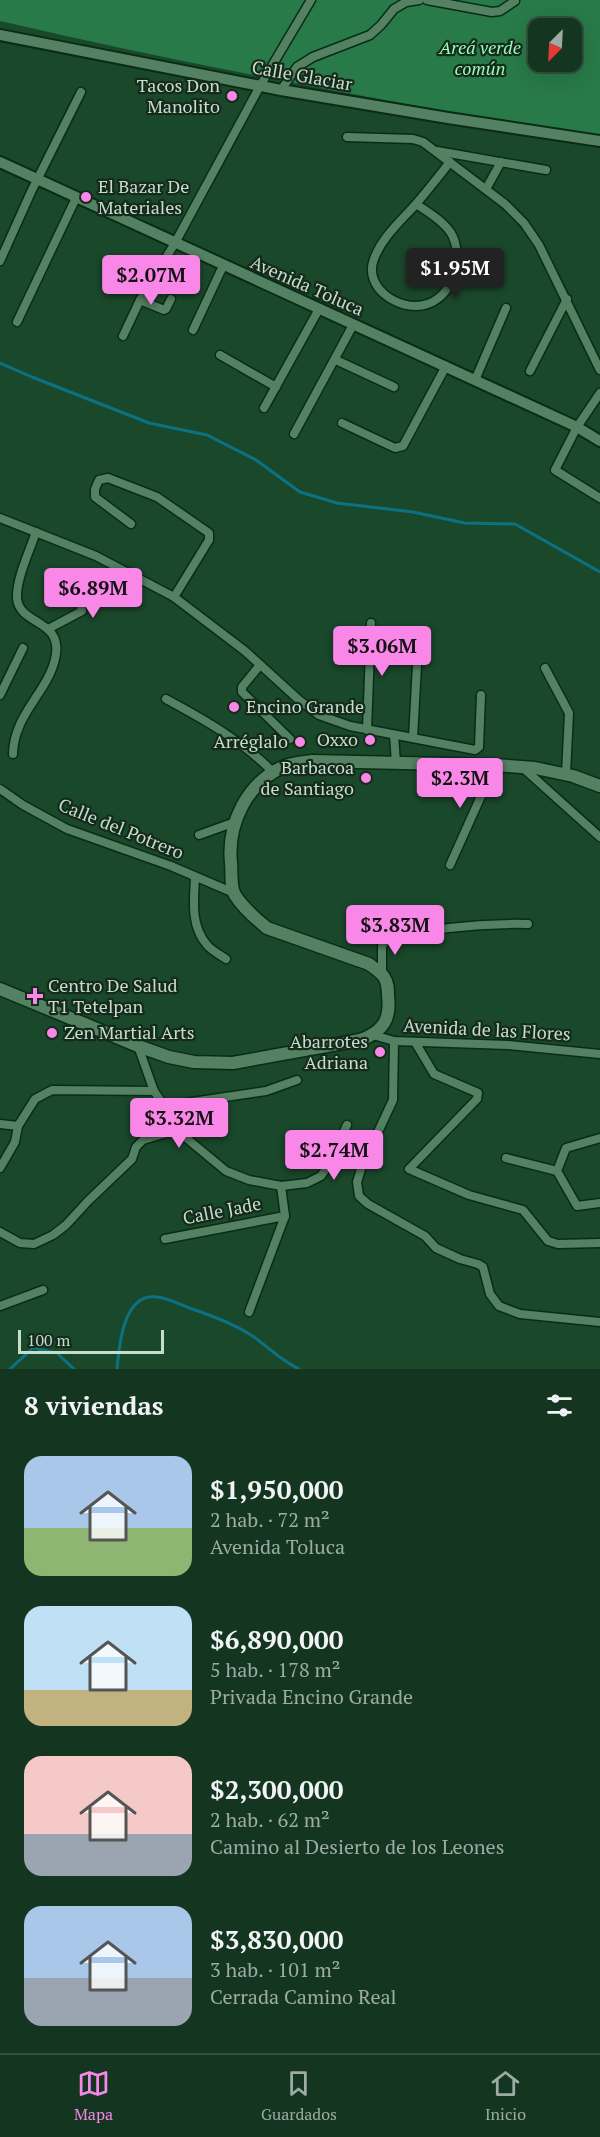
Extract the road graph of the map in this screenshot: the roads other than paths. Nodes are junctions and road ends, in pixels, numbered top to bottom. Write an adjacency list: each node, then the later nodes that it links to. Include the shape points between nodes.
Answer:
1 (311, 0): 6 (street)
2 (419, 0): 7 (street, via 394,9 370,35 297,67)
3 (427, 0): 4 (street, via 492,12)
4 (515, 2)
5 (0, 35): 6 (street, Calle Glaciar)
6 (260, 86): 7 (street, Calle Glaciar); 20 (street)
7 (281, 90): 10 (street, Calle Glaciar)
8 (81, 92): 16 (street)
9 (347, 137): 11 (street, via 413,139)
10 (600, 141)
11 (436, 150): 13 (street); 14 (street)
12 (0, 162): 16 (street, Avenida Toluca)
13 (450, 162): 17 (street); 19 (street)
14 (501, 162): 15 (street); 17 (street)
15 (546, 170)
16 (37, 180): 18 (street, Avenida Toluca); 21 (street)
17 (486, 189): 24 (street, via 524,223)
18 (76, 198): 20 (street, Avenida Toluca); 28 (street)
19 (416, 204): 19 (street, via 383,241 374,259 373,281 394,301 425,305 439,298 449,285 457,250 440,221)
20 (175, 243): 22 (street, Avenida Toluca); 25 (street)
21 (0, 261)
22 (223, 266): 27 (street, Avenida Toluca); 30 (street)
23 (171, 299): 25 (street, via 165,310)
24 (567, 299): 35 (street); 36 (street)
25 (140, 300): 31 (street)
26 (506, 308): 37 (street)
27 (319, 309): 29 (street, Avenida Toluca); 38 (street)
28 (17, 322)
29 (353, 325): 33 (street); 34 (street, Avenida Toluca)
30 (193, 330)
31 (123, 336)
32 (220, 355): 38 (street)
33 (336, 360): 39 (street); 44 (street)
34 (446, 366): 37 (street, Avenida Toluca); 42 (street, via 403,446 395,448)
35 (600, 370)
36 (530, 371)
37 (475, 380): 43 (street, Avenida Toluca)
38 (276, 387): 41 (street)
39 (394, 387)
40 (600, 393): 43 (street)
41 (264, 408)
42 (342, 423)
43 (577, 427): 45 (street, Avenida Toluca); 46 (street, via 555,470)
44 (294, 434)
45 (600, 441)
46 (600, 498)
47 (0, 518): 49 (street)
48 (131, 524): 51 (street, via 95,497 99,480 108,478 157,497 209,533)
49 (36, 532): 51 (street, via 96,556); 53 (street, via 17,599 28,616)
50 (76, 579): 53 (street, via 82,611)
51 (174, 597): 56 (street)
52 (371, 623): 61 (street)
53 (50, 628): 65 (street, via 56,654 50,672 20,722)
54 (418, 646): 63 (street)
55 (23, 648): 58 (street)
56 (260, 665): 61 (street, via 319,715); 64 (street, via 242,692)
57 (544, 668): 70 (street, via 569,713)
58 (0, 695)
59 (481, 695): 63 (street, via 478,749)
60 (166, 699): 69 (street, via 237,741)
61 (367, 730): 62 (street)
62 (394, 735): 63 (street); 66 (street)
63 (412, 738)
64 (290, 739)
65 (13, 754)
66 (396, 763): 67 (main road); 69 (main road, via 312,761)
67 (495, 765): 68 (main road); 76 (street)
68 (522, 767): 70 (main road); 75 (street)
69 (273, 772): 73 (main road, via 251,792)
70 (566, 774): 71 (main road)
71 (600, 786)
72 (0, 789): 77 (street, Calle del Potrero, via 67,829)
73 (235, 822): 74 (street); 78 (main road, via 229,849)
74 (199, 836)
75 (600, 837)
76 (450, 864)
77 (195, 877): 78 (street, Calle del Potrero); 80 (street, via 193,910 197,928 207,946)
78 (234, 893): 81 (main road, via 267,928 369,964)
79 (528, 924): 81 (street, via 496,923 387,939 382,946)
80 (226, 959)
81 (382, 974): 83 (main road, via 387,982 389,1004 386,1020)
82 (0, 989): 86 (main road)
83 (373, 1035): 84 (street, Avenida de las Flores); 86 (main road, via 233,1064 194,1062)
84 (394, 1041): 85 (street, Avenida de las Flores); 108 (street, via 393,1100 362,1166 357,1182 359,1196 425,1236 436,1248 483,1267 490,1294 499,1306 520,1314)
85 (415, 1042): 87 (street, Avenida de las Flores, via 508,1045); 104 (street, via 434,1074 478,1093 477,1099 409,1169 469,1195 523,1209 549,1242)
86 (138, 1046): 89 (street)
87 (600, 1054)
88 (297, 1080): 90 (street, via 266,1091)
89 (154, 1091): 90 (street); 93 (street, via 52,1090 35,1099)
90 (165, 1106): 94 (street)
91 (0, 1124): 93 (street)
92 (347, 1125): 99 (street, via 321,1176 307,1183)
93 (18, 1126): 97 (street, via 15,1142)
94 (180, 1129): 99 (street, via 226,1170 249,1180); 102 (street, via 143,1140 132,1160 53,1235 33,1244 20,1243)
95 (600, 1138): 98 (street, via 566,1148)
96 (506, 1158): 98 (street)
97 (0, 1168)
98 (557, 1171): 100 (street, via 577,1206)
99 (281, 1186): 101 (street)
100 (600, 1203)
101 (285, 1216): 103 (street, Calle Jade); 107 (street)
102 (0, 1232)
103 (165, 1239)
104 (600, 1243)
105 (43, 1290): 106 (street)
106 (0, 1306)
107 (249, 1312)
108 (600, 1322)

